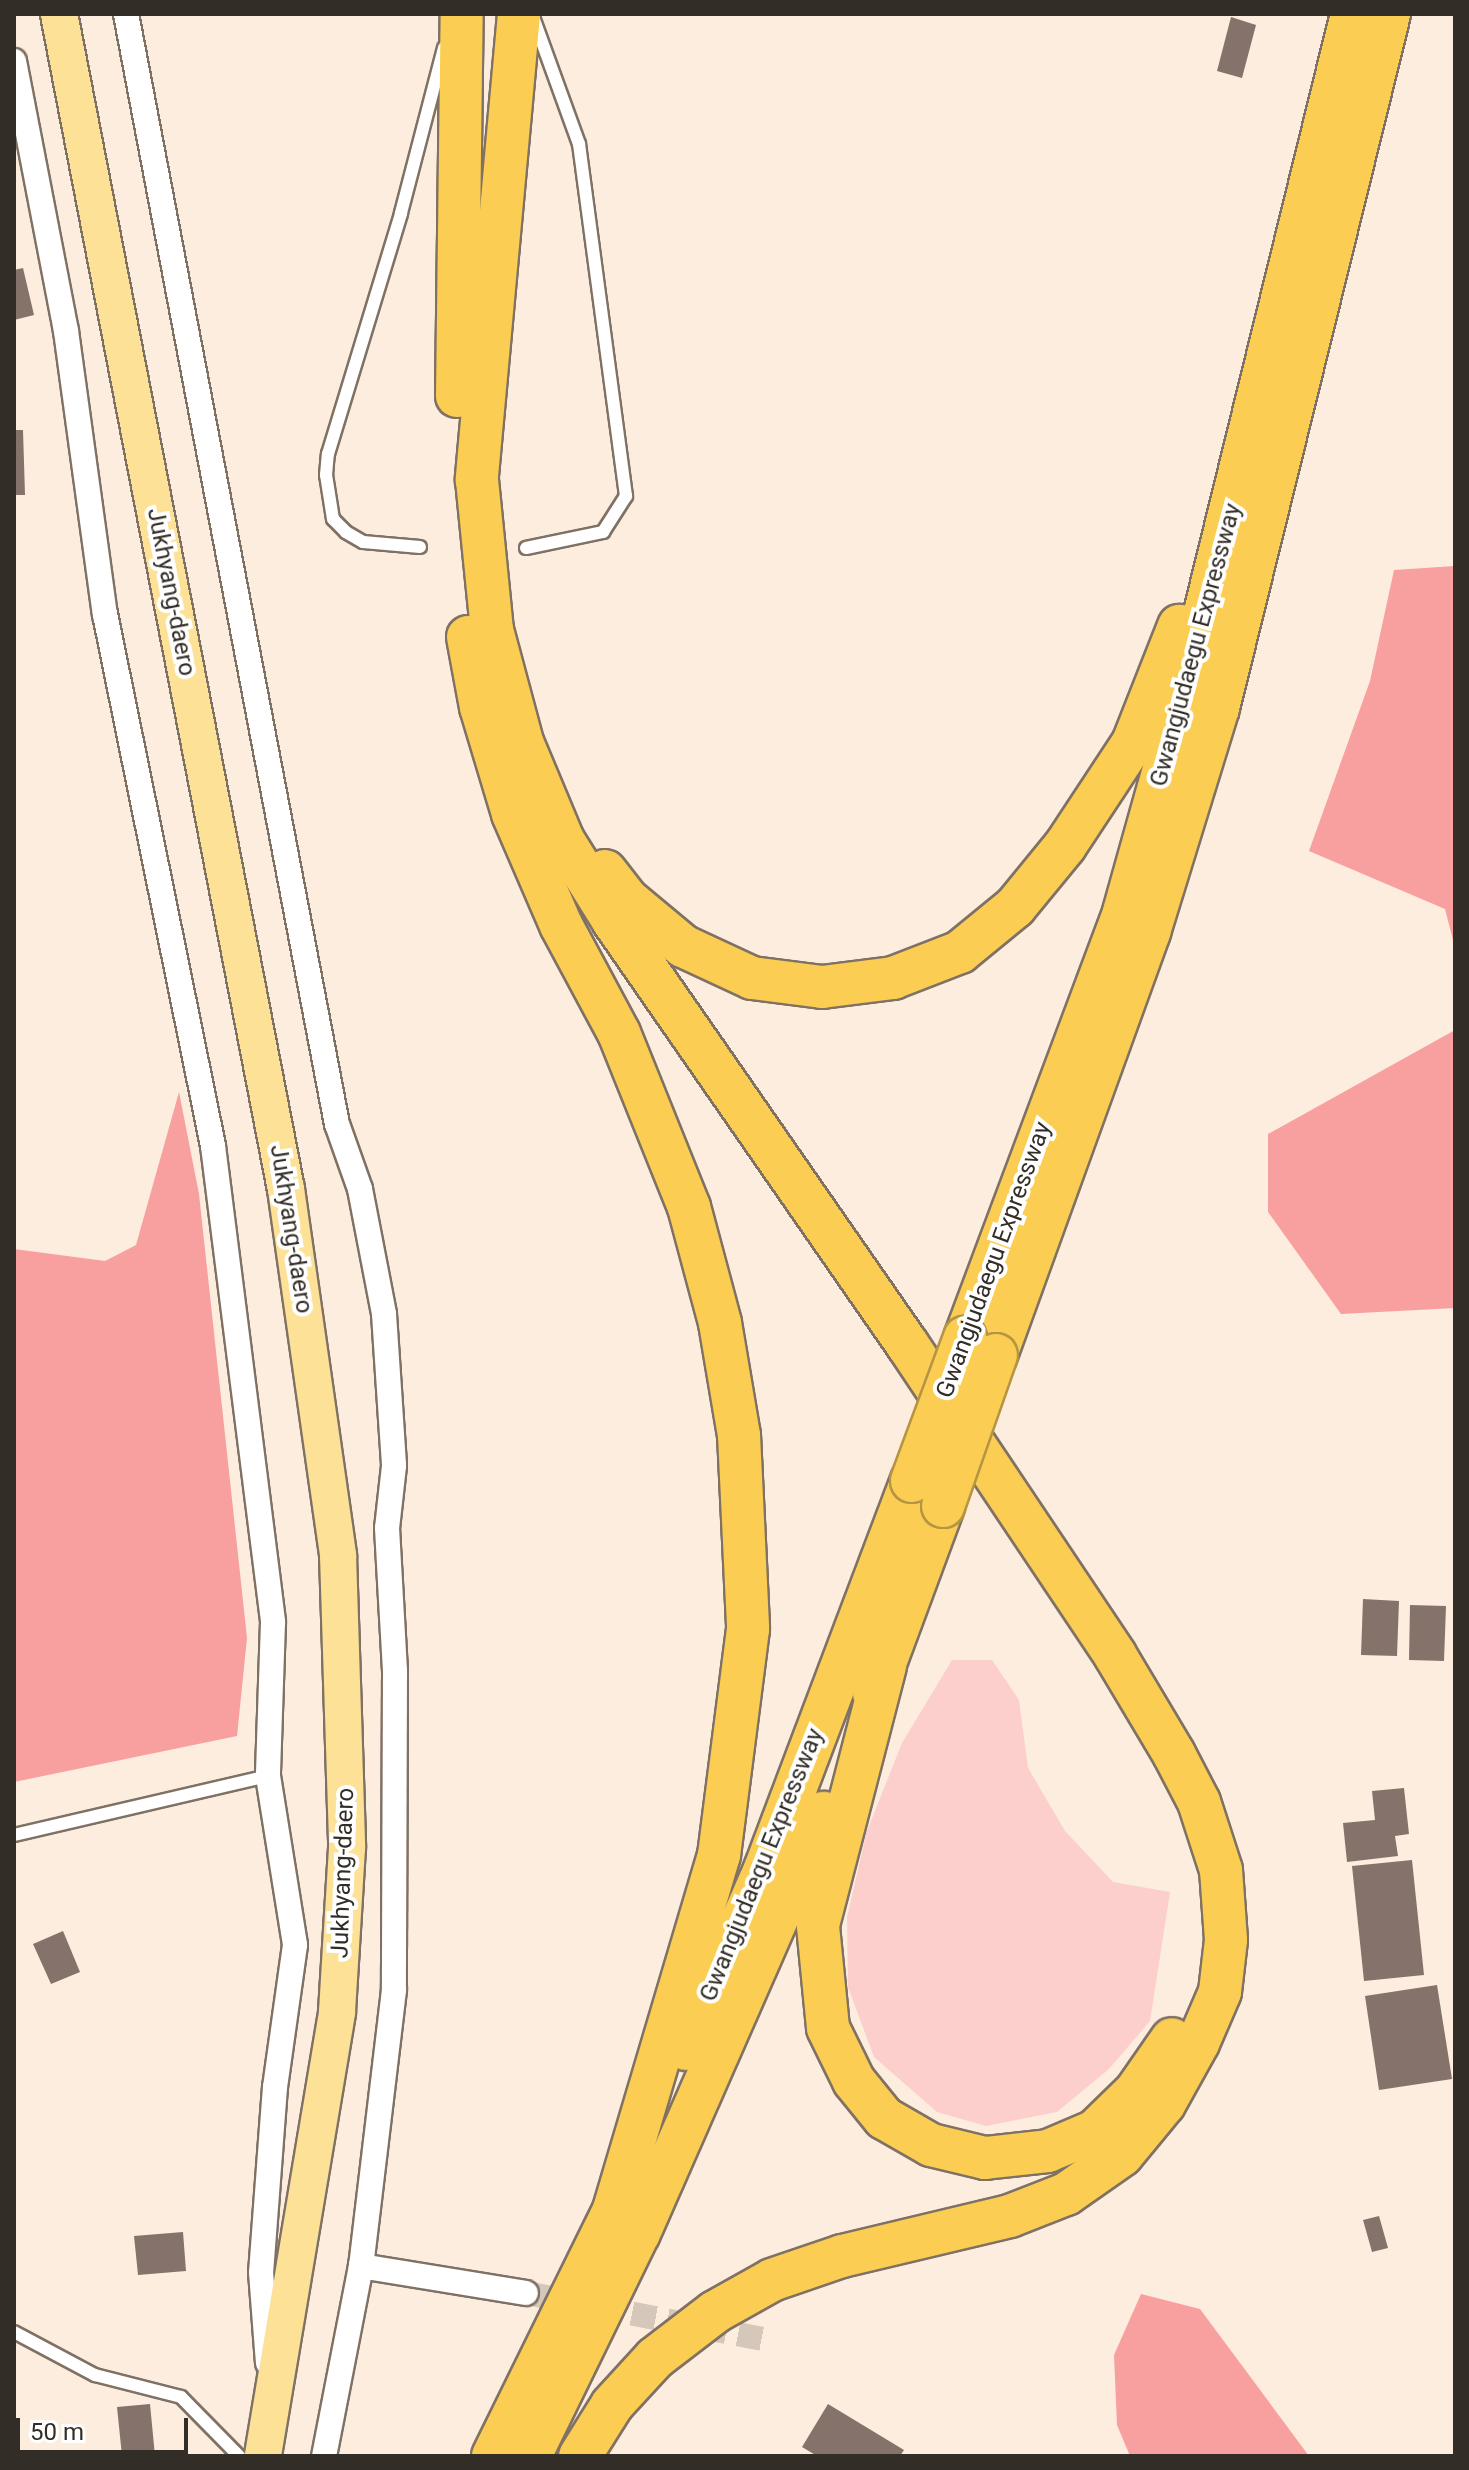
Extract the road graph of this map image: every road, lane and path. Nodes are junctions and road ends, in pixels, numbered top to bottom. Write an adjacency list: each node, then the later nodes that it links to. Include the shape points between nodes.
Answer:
1 (59, 14): 23 (main road, Jukhyang-daero, via 286,1189 338,1555 347,1848 337,2013)
2 (126, 14): 20 (street, via 337,1124 360,1189 384,1314 394,1466 387,1528 395,1671 394,1990)
3 (453, 14): 11 (lane, via 326,475 333,519 346,532 363,542)
4 (462, 14): 13 (highway, via 455,556 481,707)
5 (519, 14): 13 (highway, via 477,480)
6 (531, 14): 12 (lane, via 579,144 626,496 603,532)
7 (1352, 14): 10 (highway, Gwangjudaegu Expressway)
8 (1389, 14): 14 (highway, Gwangjudaegu Expressway, via 1218,708 1149,932)
9 (14, 61): 17 (street, via 66,331 105,614 213,1146 273,1622)
10 (1273, 344): 13 (highway, via 1225,461 1180,623 1133,743 1065,846 1015,907 960,952 893,978 822,987 752,978 683,946 628,900); 14 (highway, Gwangjudaegu Expressway, via 1124,912)
11 (420, 547)
12 (526, 548)
13 (509, 748): 16 (highway, via 596,933 1095,1662 1182,1812 1197,1868 1203,1931 1193,1998 1166,2051 1136,2091 1095,2131 1048,2151 985,2158 931,2145 884,2118 854,2081 828,2028 818,1926); 19 (highway, via 513,814 561,925 619,1033 689,1207 720,1323 739,1435 748,1629 719,1855); 29 (highway, via 614,922 1115,1655 1199,1802 1221,1870 1226,1940 1220,1992 1198,2043 1164,2104 1122,2155 1066,2194 1010,2216 842,2256 761,2286 715,2312 655,2358 612,2405)
14 (980, 1347): 15 (highway, Gwangjudaegu Expressway, bridge)
15 (928, 1494): 16 (highway, Gwangjudaegu Expressway); 19 (highway, Gwangjudaegu Expressway)
16 (885, 1666): 28 (highway, Gwangjudaegu Expressway, via 639,2233)
17 (268, 1776): 18 (lane); 23 (street, via 295,1945 275,2087 261,2272)
18 (14, 1835)
19 (612, 2216): 27 (highway, Gwangjudaegu Expressway)
20 (361, 2266): 21 (street); 26 (street)
21 (526, 2293)
22 (14, 2332): 24 (lane, via 95,2375 181,2397)
23 (272, 2417): 25 (main road, Jukhyang-daero)
24 (239, 2456)
25 (263, 2456)
26 (324, 2456)
27 (493, 2456)
28 (530, 2456)
29 (580, 2456)

